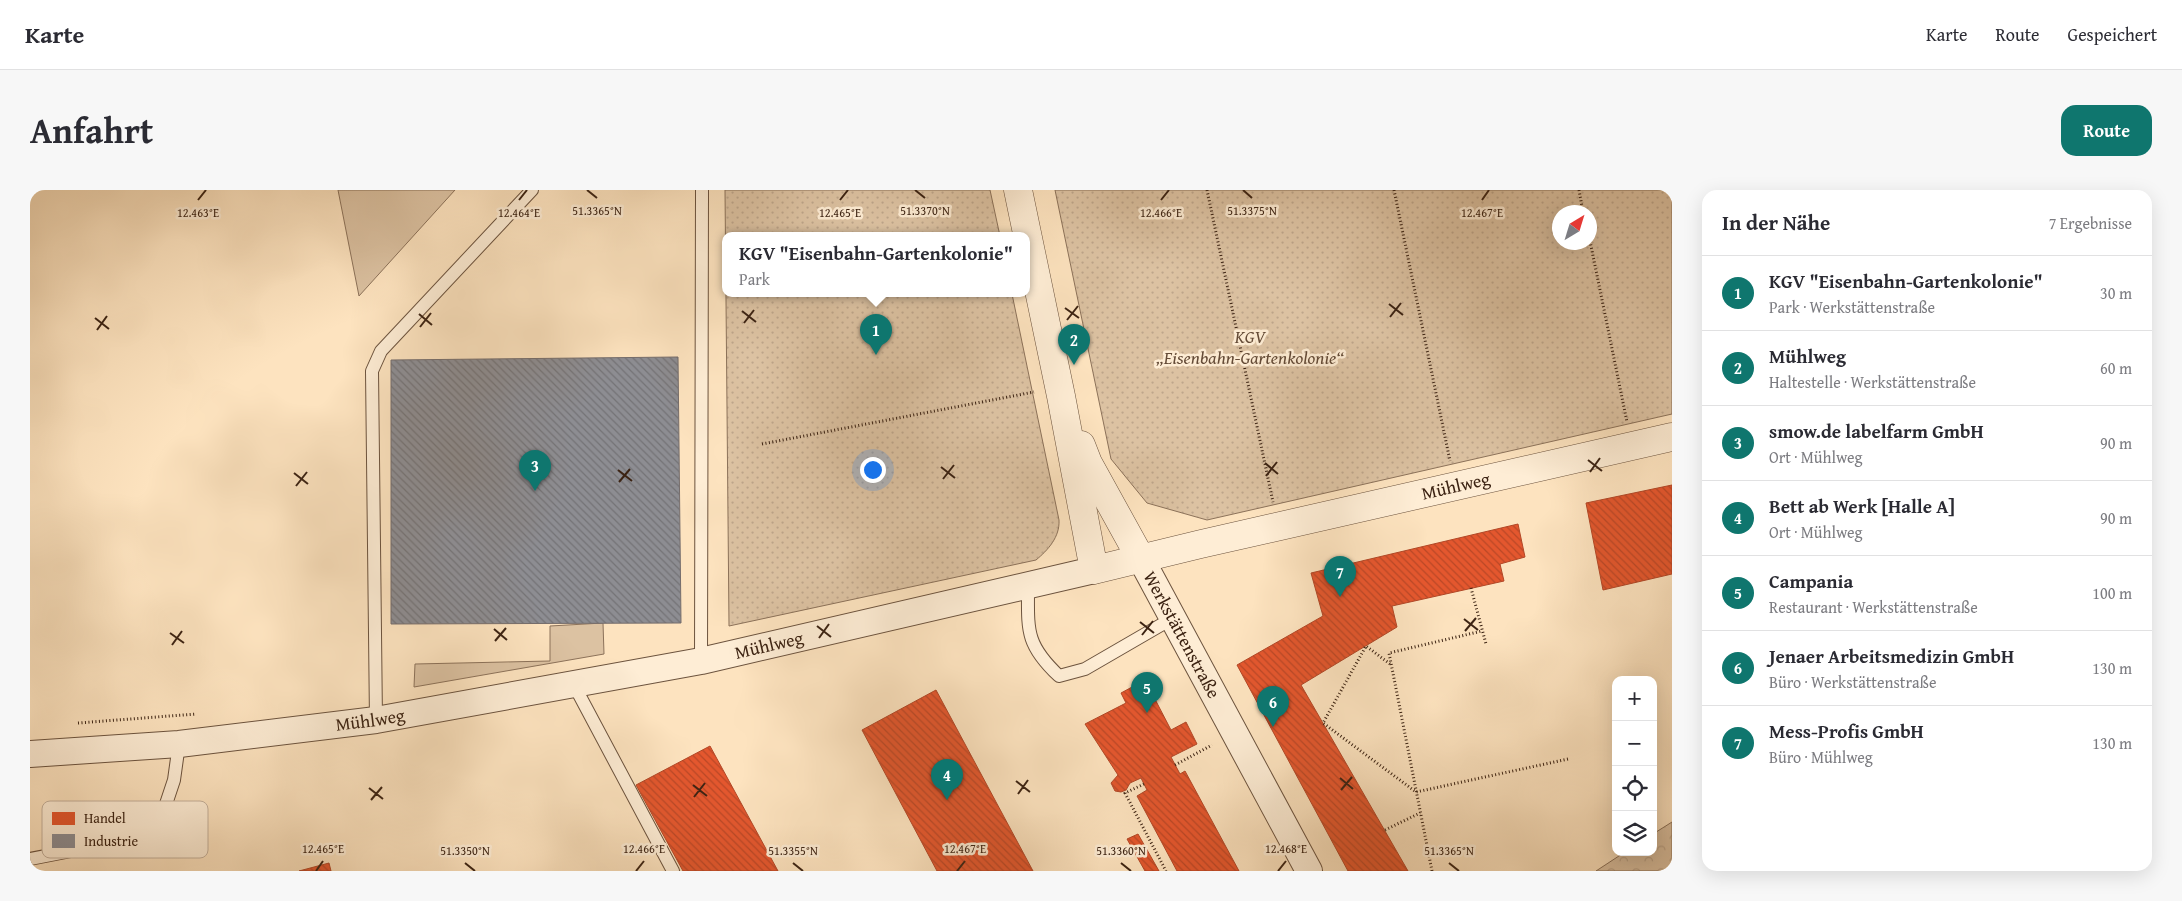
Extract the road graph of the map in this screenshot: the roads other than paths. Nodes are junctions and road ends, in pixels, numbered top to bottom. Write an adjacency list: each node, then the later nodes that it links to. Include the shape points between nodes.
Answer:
1 (532, 190): 14 (lane, via 381,351 372,371)
2 (702, 190): 12 (lane)
3 (1018, 190): 4 (street, Werkstättenstraße)
4 (1025, 232)
5 (1030, 266): 6 (street, Werkstättenstraße)
6 (1050, 394): 8 (street, Werkstättenstraße); 9 (street, Werkstättenstraße)
7 (1672, 436): 8 (street, Mühlweg)
8 (1141, 559): 9 (street, Mühlweg); 11 (street, Werkstättenstraße)
9 (1094, 570): 10 (street, Mühlweg)
10 (1028, 586): 11 (lane, via 1028,631 1041,659 1059,676 1085,669); 12 (street, Mühlweg)
11 (1173, 618): 19 (street, Werkstättenstraße)
12 (701, 662): 13 (street, Mühlweg)
13 (574, 684): 14 (street, Mühlweg); 18 (lane)
14 (376, 720): 15 (street, Mühlweg)
15 (179, 744): 16 (street, Mühlweg); 17 (lane, via 174,780)
16 (30, 754)
17 (167, 801)
18 (673, 871)
19 (1308, 871)

